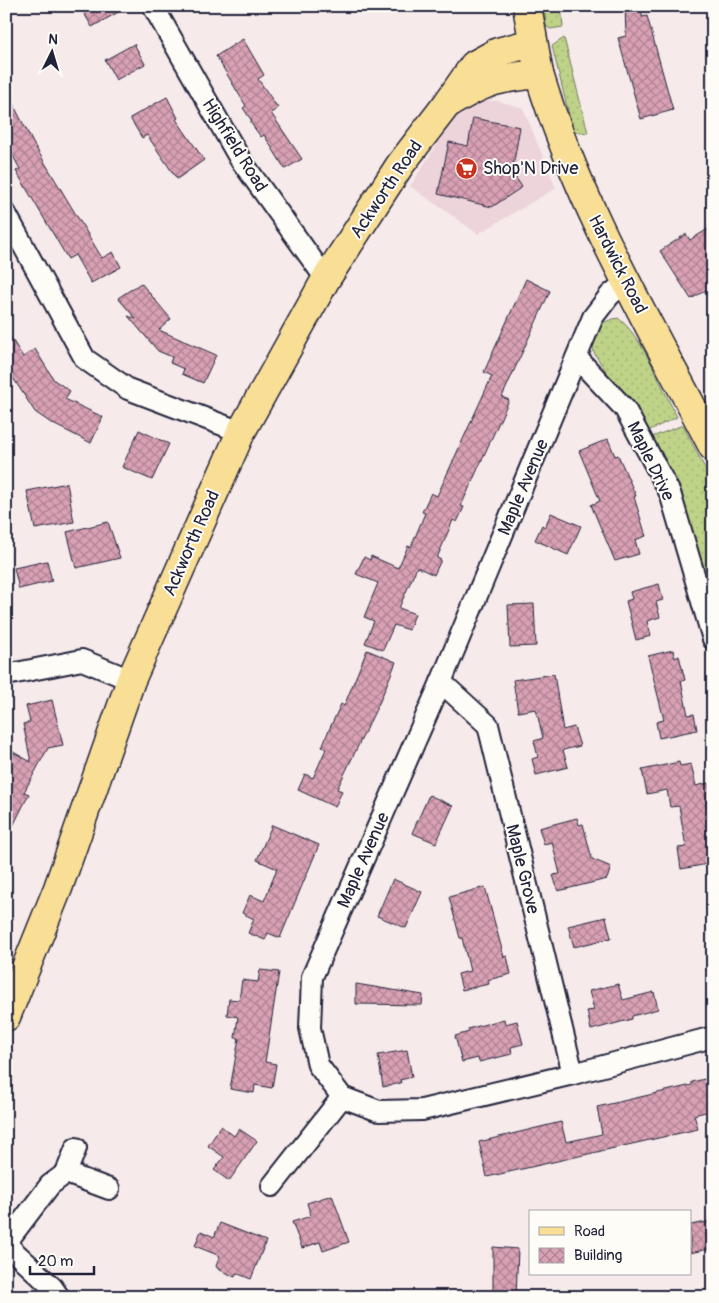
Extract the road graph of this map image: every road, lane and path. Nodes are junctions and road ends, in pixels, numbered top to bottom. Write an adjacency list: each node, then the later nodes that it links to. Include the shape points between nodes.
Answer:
1 (152, 6): 7 (street, Highfield Road, via 240,159)
2 (527, 6): 3 (main road)
3 (532, 43): 4 (main road); 5 (main road, Ackworth Road, via 498,52 474,65)
4 (539, 74): 5 (main road, Ackworth Road, via 499,78); 8 (main road, Hardwick Road, via 575,174)
5 (447, 104): 7 (main road, Ackworth Road, via 400,165)
6 (6, 214): 10 (street, via 85,359 128,389)
7 (326, 278): 10 (main road, Ackworth Road)
8 (627, 281): 9 (street, Maple Avenue, via 593,317); 11 (main road, Hardwick Road)
9 (577, 358): 12 (street, Maple Drive, via 625,409 670,494); 15 (street, Maple Avenue)
10 (241, 432): 14 (main road, Ackworth Road)
11 (710, 438)
12 (713, 639)
13 (6, 675): 14 (street, via 82,660)
14 (131, 680): 16 (main road, Ackworth Road, via 58,888)
15 (441, 682): 18 (street, Maple Grove, via 488,725); 19 (street, Maple Avenue, via 312,977 310,1028 318,1065)
16 (6, 1017)
17 (713, 1037): 18 (street)
18 (573, 1074): 19 (street, via 422,1110 379,1111)
19 (342, 1097): 22 (street)
20 (76, 1148): 21 (street)
21 (66, 1173): 23 (street); 24 (street, via 50,1185)
22 (272, 1186)
23 (109, 1189)
24 (6, 1243): 25 (street)
25 (59, 1297)

